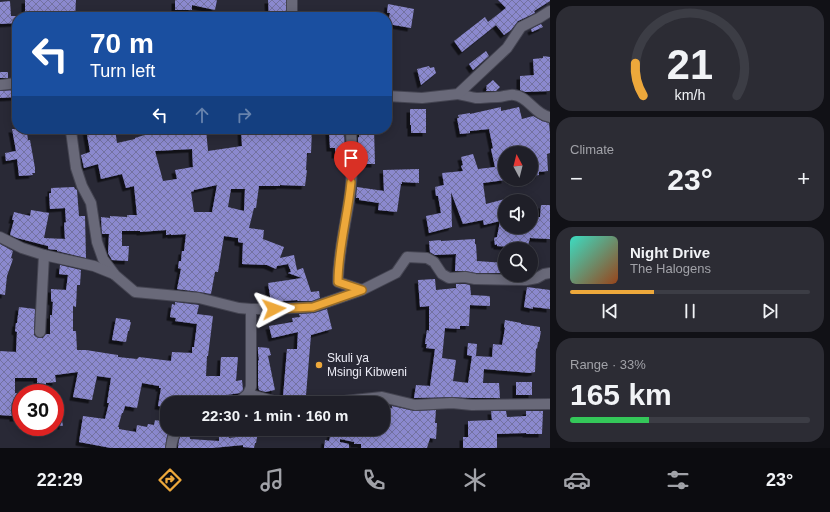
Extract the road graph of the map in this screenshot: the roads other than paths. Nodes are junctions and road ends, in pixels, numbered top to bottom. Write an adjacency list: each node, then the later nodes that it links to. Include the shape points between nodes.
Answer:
1 (292, 0): 3 (street)
2 (550, 11): 6 (street, via 521,28 507,48)
3 (292, 12)
4 (12, 84): 5 (street)
5 (0, 85)
6 (458, 94): 7 (street, via 422,98); 8 (street, via 476,98 514,95 539,113)
7 (392, 96)
8 (550, 117)
9 (71, 134): 14 (street, via 76,168 91,203 97,242 103,259)
10 (351, 134): 15 (street, via 350,192 338,282)
11 (0, 236): 12 (street)
12 (44, 256): 14 (street, via 94,266); 17 (street)
13 (550, 273): 15 (street, via 526,280 448,278 434,262 426,258 407,257 396,273)
14 (115, 275): 16 (street, via 135,292 199,298)
15 (362, 290): 16 (street, via 313,307)
16 (251, 309): 18 (street, via 251,386)
17 (40, 332)
18 (248, 394): 19 (street)
19 (255, 396)
20 (390, 399): 21 (street, via 415,405)
21 (550, 404)
22 (173, 436): 23 (street)
23 (171, 448)

